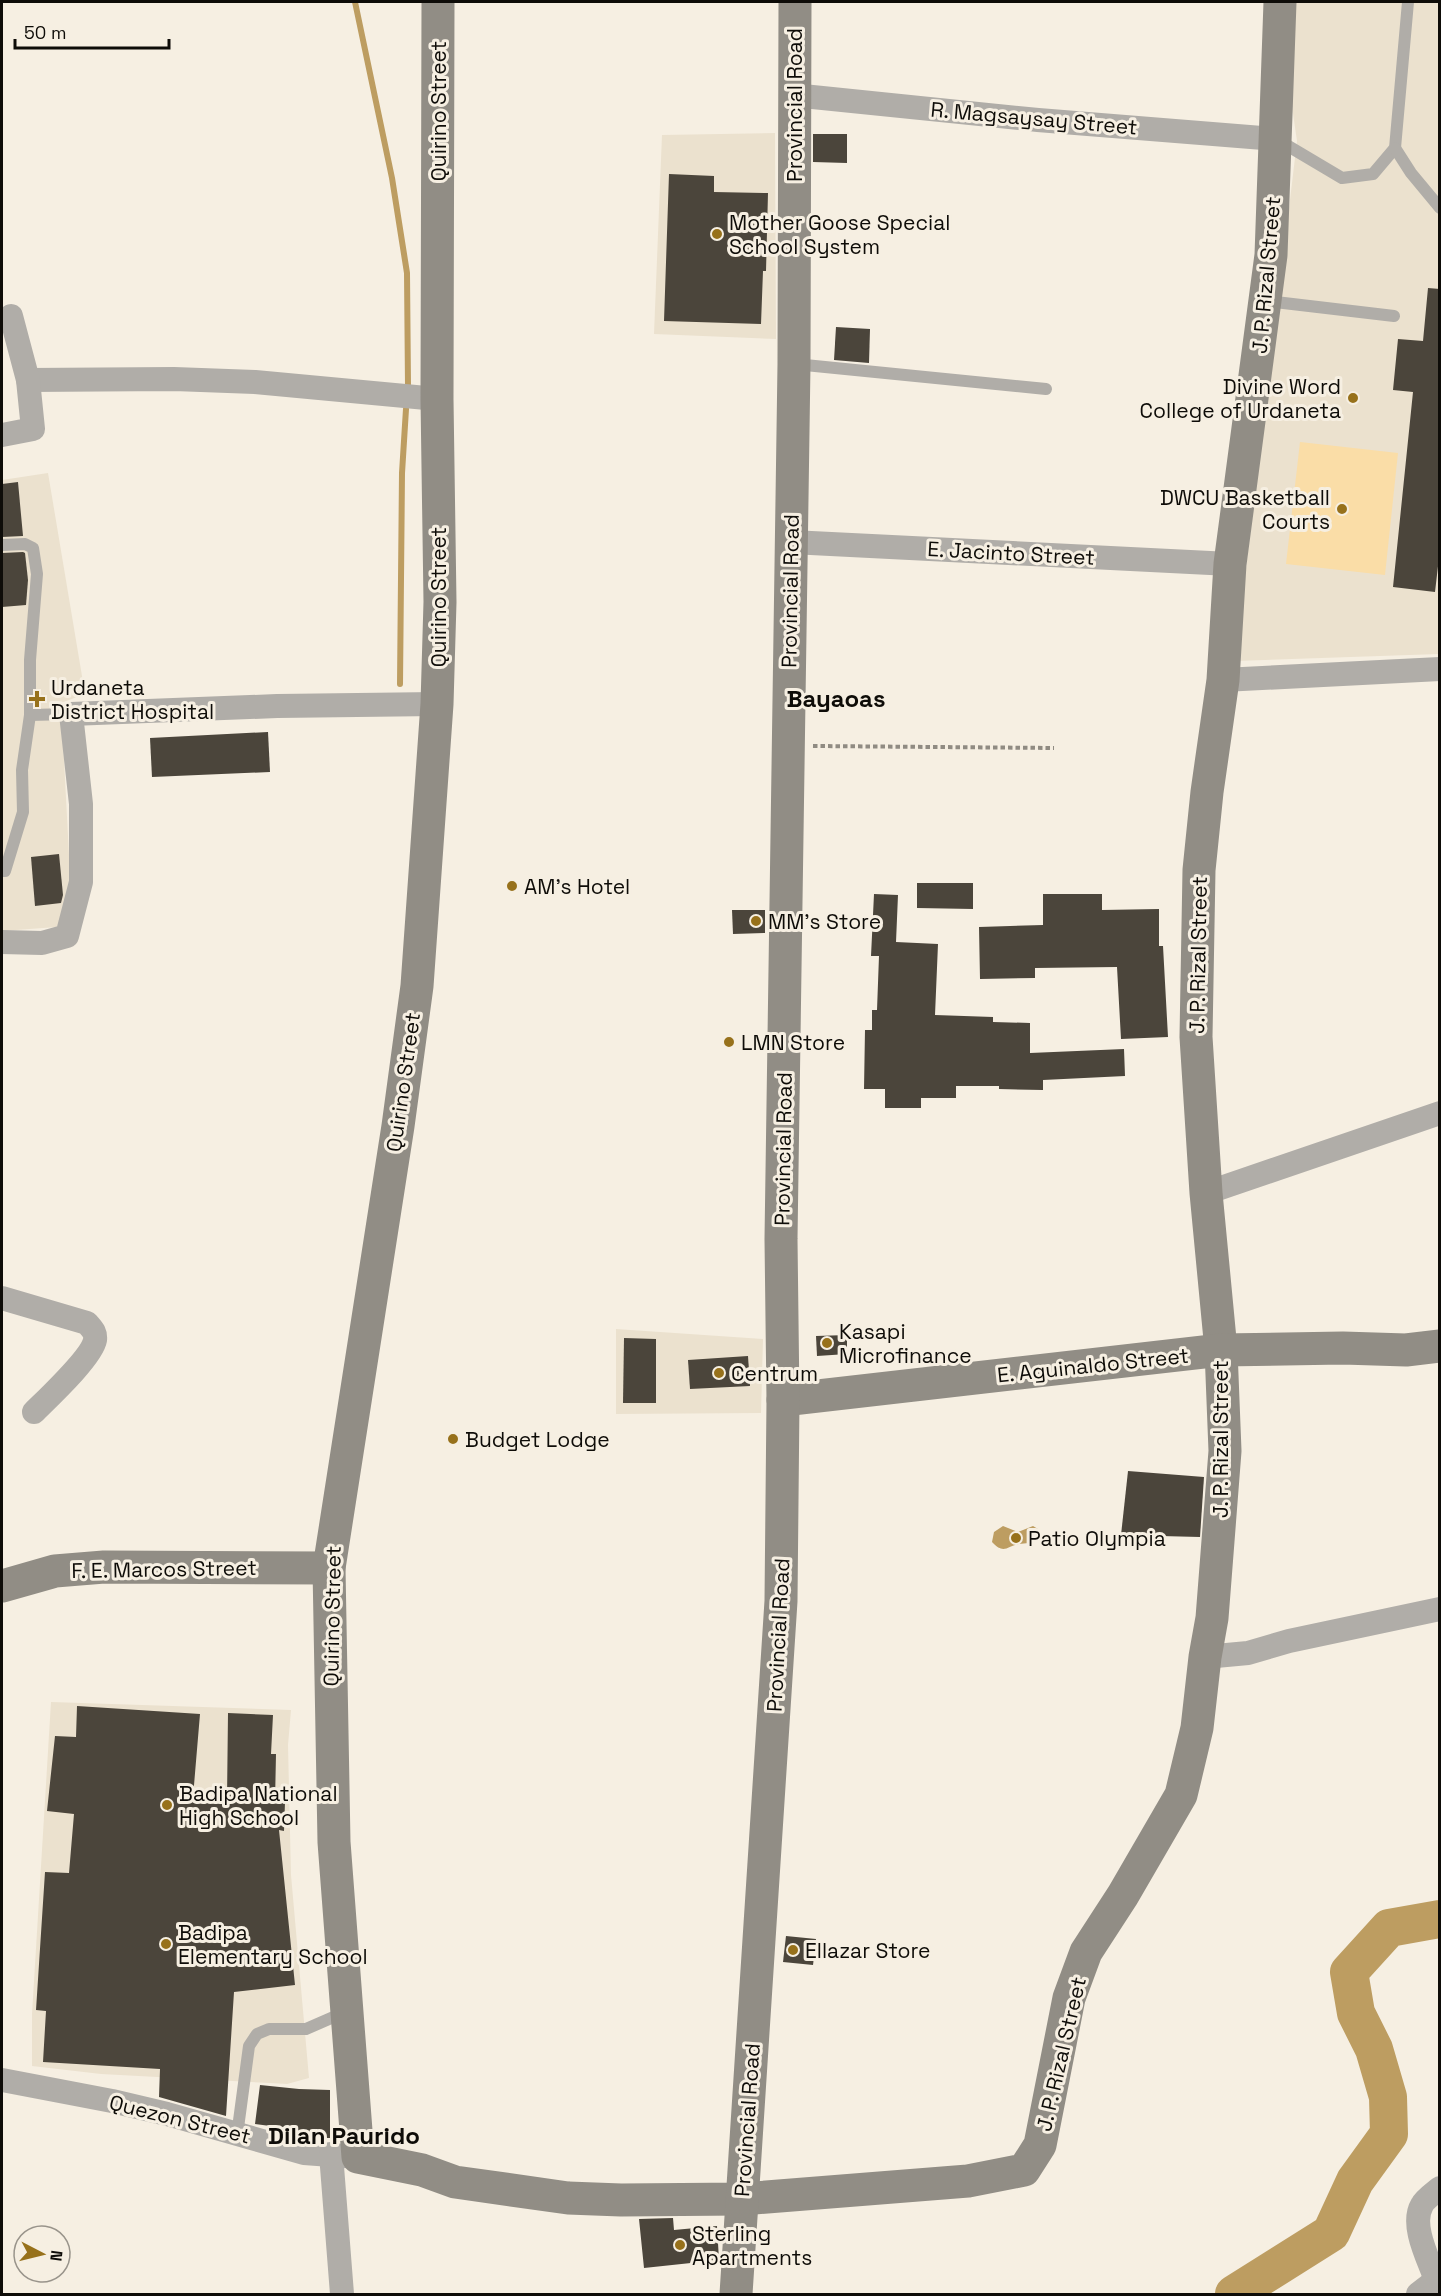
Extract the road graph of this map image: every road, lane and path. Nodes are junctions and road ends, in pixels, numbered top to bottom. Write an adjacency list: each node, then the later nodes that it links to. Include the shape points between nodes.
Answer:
1 (438, 2): 15 (street, Quirino Street)
2 (795, 2): 5 (street, Provincial Road)
3 (1280, 2): 6 (street, J. P. Rizal Street)
4 (1408, 2): 7 (lane)
5 (793, 95): 6 (street, R. Magsaysay Street); 12 (street, Provincial Road)
6 (1276, 139): 7 (lane, via 1342,178 1373,174); 9 (street, J. P. Rizal Street)
7 (1395, 148): 8 (lane)
8 (1440, 208)
9 (1266, 301): 10 (lane); 19 (street, J. P. Rizal Street)
10 (1394, 316)
11 (10, 331): 13 (street)
12 (794, 364): 14 (lane); 17 (street, Provincial Road)
13 (28, 380): 15 (street, via 255,382); 16 (street, via 33,429)
14 (1046, 389)
15 (437, 399): 22 (street, Quirino Street, via 440,602)
16 (2, 435)
17 (791, 542): 19 (street, E. Jacinto Street); 25 (street, Provincial Road)
18 (2, 544): 24 (lane, via 25,544 33,548 36,558)
19 (1230, 564): 21 (street, J. P. Rizal Street)
20 (1440, 669): 21 (street)
21 (1223, 680): 30 (street, J. P. Rizal Street, via 1199,870 1196,1037)
22 (437, 704): 23 (street); 36 (street, Quirino Street, via 417,986)
23 (71, 714): 24 (lane); 28 (street, via 81,804 81,882 67,936 42,943)
24 (30, 715): 27 (lane, via 22,770 23,812)
25 (789, 746): 26 (path); 34 (street, Provincial Road, via 781,1239)
26 (1054, 748)
27 (2, 871)
28 (2, 942)
29 (1440, 1113): 30 (street)
30 (1206, 1192): 33 (street, J. P. Rizal Street)
31 (2, 1298): 35 (street, via 87,1323 95,1333 87,1356)
32 (1440, 1346): 33 (street, E. Aguinaldo Street, via 1406,1350)
33 (1221, 1350): 34 (street, E. Aguinaldo Street); 39 (street, J. P. Rizal Street, via 1224,1472)
34 (783, 1400): 45 (street, Provincial Road, via 782,1601)
35 (34, 1412)
36 (329, 1568): 37 (street, F. E. Marcos Street, via 104,1568 55,1571); 40 (street, Quirino Street, via 334,1842)
37 (2, 1586)
38 (1440, 1609): 39 (street, via 1248,1653)
39 (1205, 1657): 45 (street, J. P. Rizal Street, via 1197,1728 1181,1795 1086,1952 1070,1998 1040,2145 1024,2170 968,2181)
40 (346, 2012): 42 (lane, via 306,2029 269,2029 257,2034 249,2046); 43 (street, Quirino Street)
41 (2, 2080): 42 (street, Quezon Street, via 112,2101)
42 (235, 2132): 43 (street, Quezon Street, via 304,2153)
43 (345, 2155): 45 (street, J. P. Rizal Street, via 422,2170 455,2182 568,2198); 47 (street)
44 (1440, 2188): 46 (street, via 1422,2205 1419,2219 1420,2237)
45 (742, 2199): 48 (street, Provincial Road)
46 (1438, 2278): 49 (street)
47 (342, 2295)
48 (736, 2295)
49 (1418, 2295)

